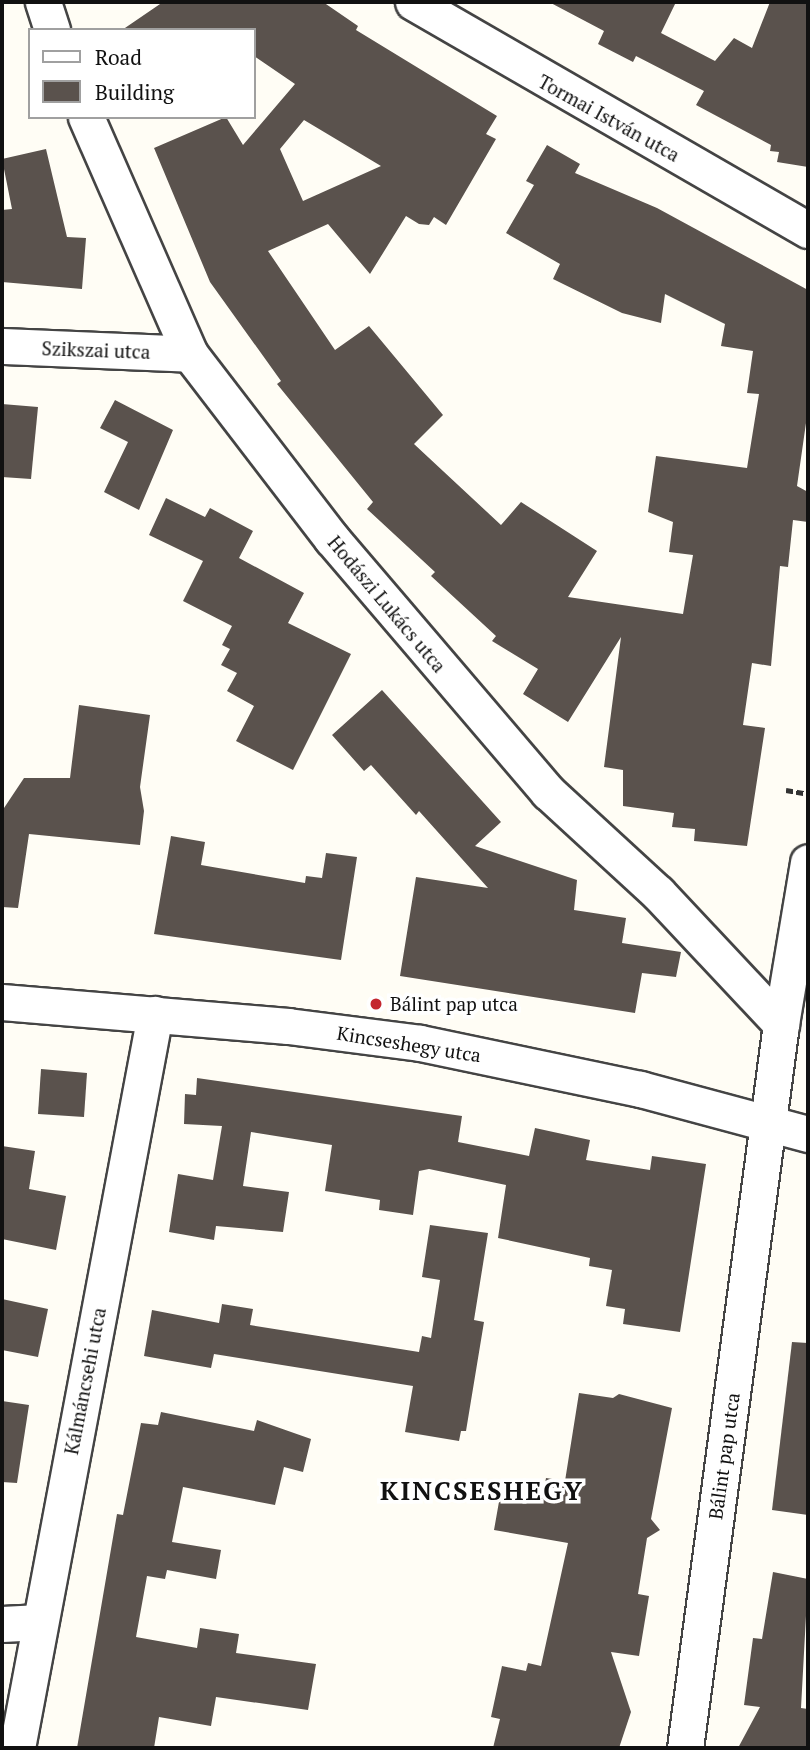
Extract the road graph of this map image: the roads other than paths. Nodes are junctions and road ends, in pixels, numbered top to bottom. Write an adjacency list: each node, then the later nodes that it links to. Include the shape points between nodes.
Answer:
1 (43, 2): 3 (street)
2 (413, 2): 5 (street, Tormai István utca)
3 (51, 28)
4 (87, 119): 7 (street, Hodászi Lukács utca)
5 (808, 230)
6 (2, 346): 7 (street, Szikszai utca)
7 (190, 354): 11 (street, Hodászi Lukács utca, via 368,584 548,792 658,893)
8 (808, 862): 11 (street, Bálint pap utca)
9 (2, 1002): 10 (street, Kincseshegy utca)
10 (155, 1014): 12 (street, Kincseshegy utca, via 419,1043 640,1089); 14 (street, Kálmáncsehi utca)
11 (781, 1024): 12 (street, Bálint pap utca)
12 (770, 1122): 13 (street, Kincseshegy utca); 17 (street, Bálint pap utca)
13 (808, 1134)
14 (40, 1622): 15 (street); 16 (street, Kálmáncsehi utca)
15 (2, 1624)
16 (17, 1748)
17 (685, 1748)

